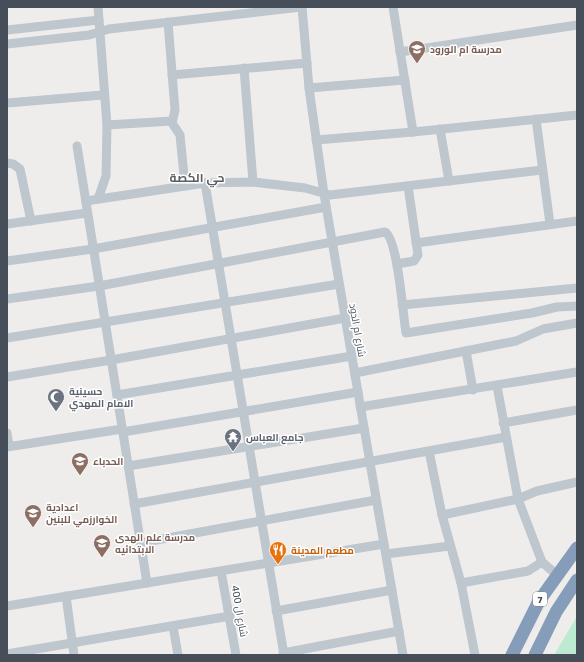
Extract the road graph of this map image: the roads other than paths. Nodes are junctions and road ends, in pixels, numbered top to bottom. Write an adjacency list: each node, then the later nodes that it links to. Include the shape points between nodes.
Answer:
1 (98, 7): 4 (street)
2 (302, 7): 5 (street); 11 (street, شارع ام الدود)
3 (393, 7): 10 (street)
4 (99, 20): 7 (street); 8 (street)
5 (168, 22): 8 (street); 13 (street)
6 (577, 25): 10 (street)
7 (7, 30)
8 (100, 32): 9 (street); 16 (street)
9 (7, 44)
10 (400, 52): 14 (street)
11 (307, 63): 12 (street); 15 (street, شارع ام الدود)
12 (244, 68): 13 (street); 29 (street)
13 (172, 75): 20 (street, via 175,113)
14 (405, 80): 15 (street); 23 (street)
15 (309, 88): 24 (street, شارع ام الدود)
16 (103, 95): 17 (street); 21 (street)
17 (7, 103)
18 (577, 115): 19 (street)
19 (536, 119): 22 (street); 27 (street)
20 (172, 121): 21 (street); 31 (street, via 180,136)
21 (107, 125): 34 (street, via 106,176)
22 (440, 129): 23 (street); 28 (street)
23 (413, 132): 24 (street)
24 (316, 140): 33 (street, شارع ام الدود)
25 (77, 146): 35 (street)
26 (7, 163): 38 (street, via 14,164 20,169)
27 (542, 170): 28 (street); 41 (street)
28 (449, 181): 32 (street)
29 (253, 182): 30 (street); 33 (street, via 305,188)
30 (205, 183): 31 (street); 42 (street)
31 (185, 186): 34 (street)
32 (408, 186): 33 (street); 44 (street)
33 (324, 194): 36 (street, شارع ام الدود)
34 (98, 199): 35 (street)
35 (86, 201): 37 (street)
36 (326, 206): 42 (street); 43 (street, شارع ام الدود)
37 (87, 213): 38 (street); 45 (street)
38 (31, 221): 40 (street)
39 (577, 221): 41 (street)
40 (7, 224)
41 (550, 224): 44 (street)
42 (213, 227): 45 (street); 47 (street)
43 (332, 241): 47 (street); 48 (street, via 384,232 390,237); 49 (street, شارع ام الدود)
44 (416, 243): 48 (street, via 418,255 415,260)
45 (93, 249): 46 (street); 50 (street)
46 (7, 261)
47 (219, 263): 50 (street); 53 (street)
48 (397, 264): 54 (street)
49 (339, 284): 53 (street); 56 (street, شارع ام الدود)
50 (99, 286): 52 (street); 57 (street)
51 (577, 288): 54 (street)
52 (7, 298)
53 (225, 303): 57 (street); 60 (street)
54 (402, 305): 55 (street, via 406,333 557,307)
55 (577, 306)
56 (345, 318): 60 (street); 62 (street, شارع ام الدود)
57 (105, 323): 59 (street); 63 (street)
58 (577, 323): 61 (street, via 543,329 516,341)
59 (7, 338)
60 (231, 339): 63 (street); 66 (street)
61 (466, 351): 65 (street); 69 (street)
62 (352, 356): 65 (street, شارع ام الدود); 66 (street)
63 (111, 360): 67 (street); 71 (street)
64 (577, 372): 68 (street)
65 (355, 373): 70 (street, شارع ام الدود)
66 (237, 375): 71 (street); 74 (street)
67 (7, 377)
68 (497, 386): 69 (street); 75 (street)
69 (473, 390): 72 (street)
70 (358, 392): 72 (street, شارع ام الدود); 74 (street)
71 (117, 395): 77 (street)
72 (360, 407): 76 (street, شارع ام الدود)
73 (577, 410): 75 (street)
74 (243, 412): 77 (street); 81 (street)
75 (503, 423): 79 (street)
76 (364, 428): 81 (street); 83 (street, شارع ام الدود)
77 (123, 431): 80 (street); 84 (street)
78 (7, 433): 80 (street)
79 (506, 437): 82 (street); 87 (street)
80 (8, 447)
81 (249, 447): 84 (street); 85 (street)
82 (429, 451): 83 (street); 90 (street)
83 (370, 462): 85 (street); 88 (street, شارع ام الدود)
84 (128, 466): 89 (street)
85 (255, 482): 89 (street); 91 (street)
86 (577, 482): 87 (street, via 537,491)
87 (518, 499): 90 (street); 97 (street)
88 (376, 500): 91 (street); 93 (street, شارع ام الدود)
89 (134, 504): 92 (street)
90 (442, 515): 94 (street)
91 (262, 521): 92 (street); 98 (street)
92 (140, 543): 102 (street)
93 (384, 544): 96 (street, شارع ام الدود); 98 (street)
94 (450, 546): 96 (street); 103 (street)
95 (577, 548): 100 (highway, 7)
96 (386, 554): 104 (street, شارع ام الدود)
97 (542, 562): 100 (street); 103 (street, via 528,570)
98 (269, 563): 99 (street); 107 (street)
99 (221, 571): 102 (street); 108 (street, شارع ال 400)
100 (557, 574): 119 (highway, 7, via 539,601)
101 (577, 580): 120 (highway, 7, via 556,612)
102 (147, 583): 105 (street)
103 (461, 583): 118 (street)
104 (392, 590): 107 (street); 110 (street, شارع ام الدود)
105 (66, 596): 106 (street); 111 (street)
106 (7, 606)
107 (276, 611): 113 (street)
108 (230, 616): 109 (street); 116 (street, شارع ال 400)
109 (174, 626): 111 (street); 115 (street)
110 (399, 631): 113 (street); 117 (street, شارع ام الدود)
111 (72, 643): 112 (street); 114 (street)
112 (7, 654)
113 (284, 654)
114 (74, 655)
115 (178, 655)
116 (236, 655)
117 (403, 655)
118 (475, 655)
119 (512, 655)
120 (535, 655)

